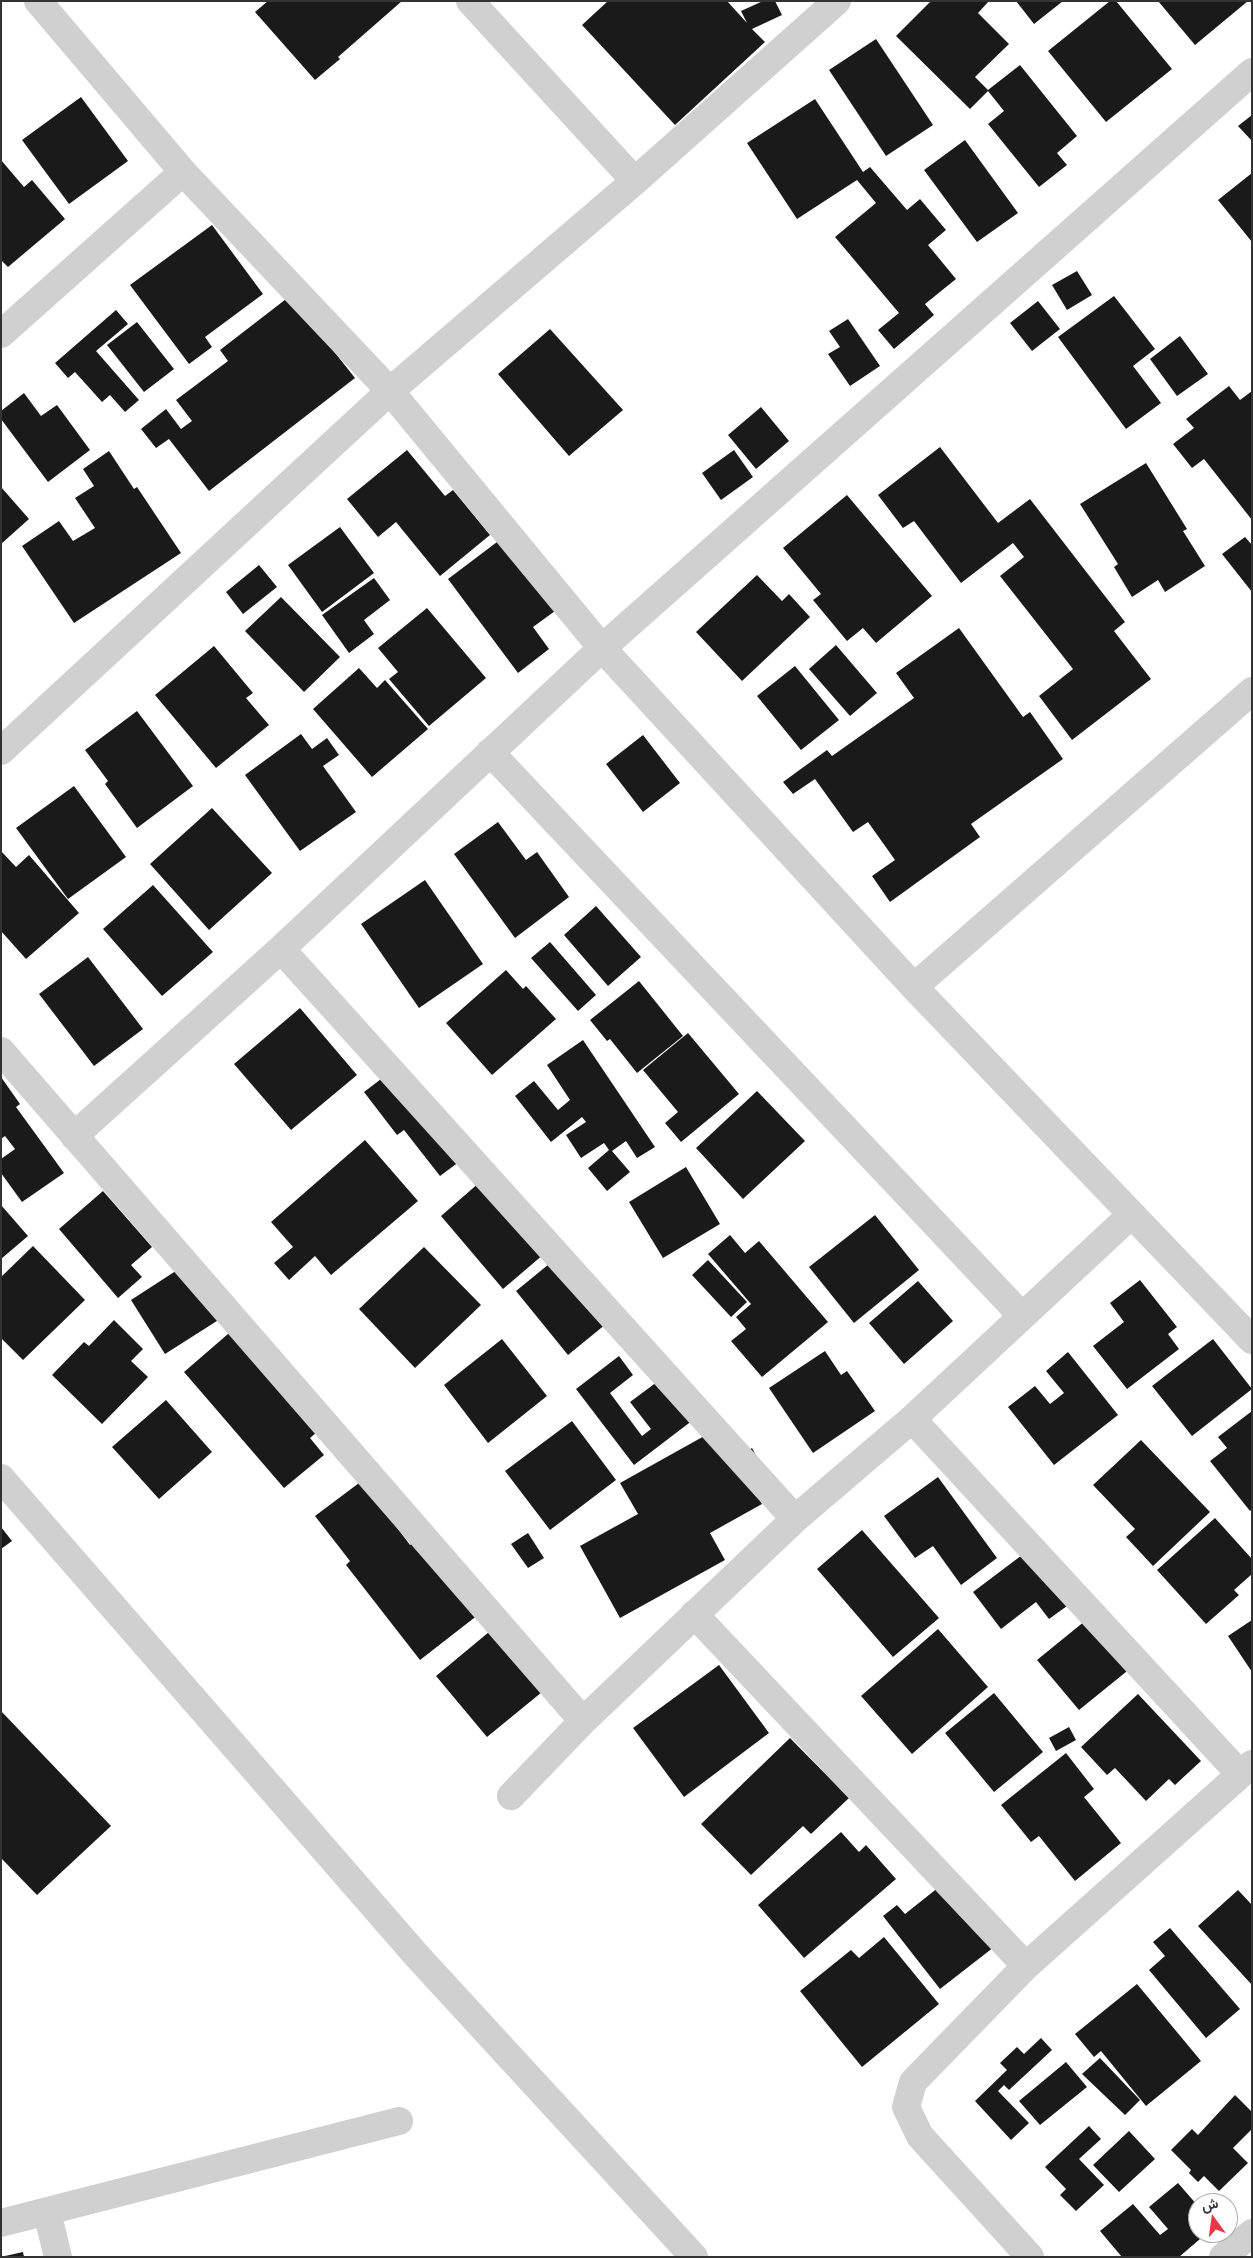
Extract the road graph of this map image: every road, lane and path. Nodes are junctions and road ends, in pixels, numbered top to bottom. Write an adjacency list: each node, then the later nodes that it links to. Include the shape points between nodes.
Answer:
1 (38, 1): 5 (street)
2 (470, 1): 6 (street)
3 (837, 1): 6 (street)
4 (1252, 72): 9 (street)
5 (184, 172): 7 (street); 8 (street)
6 (635, 181): 8 (street)
7 (1, 334)
8 (390, 391): 9 (street); 11 (street)
9 (602, 648): 12 (street); 14 (street)
10 (1252, 691): 14 (street)
11 (1, 751)
12 (490, 752): 13 (street); 18 (street)
13 (281, 949): 16 (street); 22 (street)
14 (914, 987): 17 (street)
15 (1, 1051): 16 (street)
16 (74, 1136): 24 (street)
17 (1131, 1215): 18 (street); 19 (street)
18 (1022, 1316): 20 (street)
19 (1252, 1340)
20 (912, 1419): 22 (street); 25 (street)
21 (1, 1478): 33 (street, via 418,1956)
22 (795, 1519): 23 (street)
23 (694, 1614): 24 (street); 27 (street)
24 (583, 1721): 26 (street)
25 (1246, 1769): 27 (street)
26 (511, 1796)
27 (1026, 1966): 34 (street, via 913,2082 906,2107 920,2136)
28 (400, 2121): 29 (street)
29 (47, 2212): 30 (street); 32 (street)
30 (1, 2223)
31 (1252, 2232): 35 (street)
32 (58, 2257)
33 (694, 2257)
34 (1030, 2257)
35 (1223, 2257)

